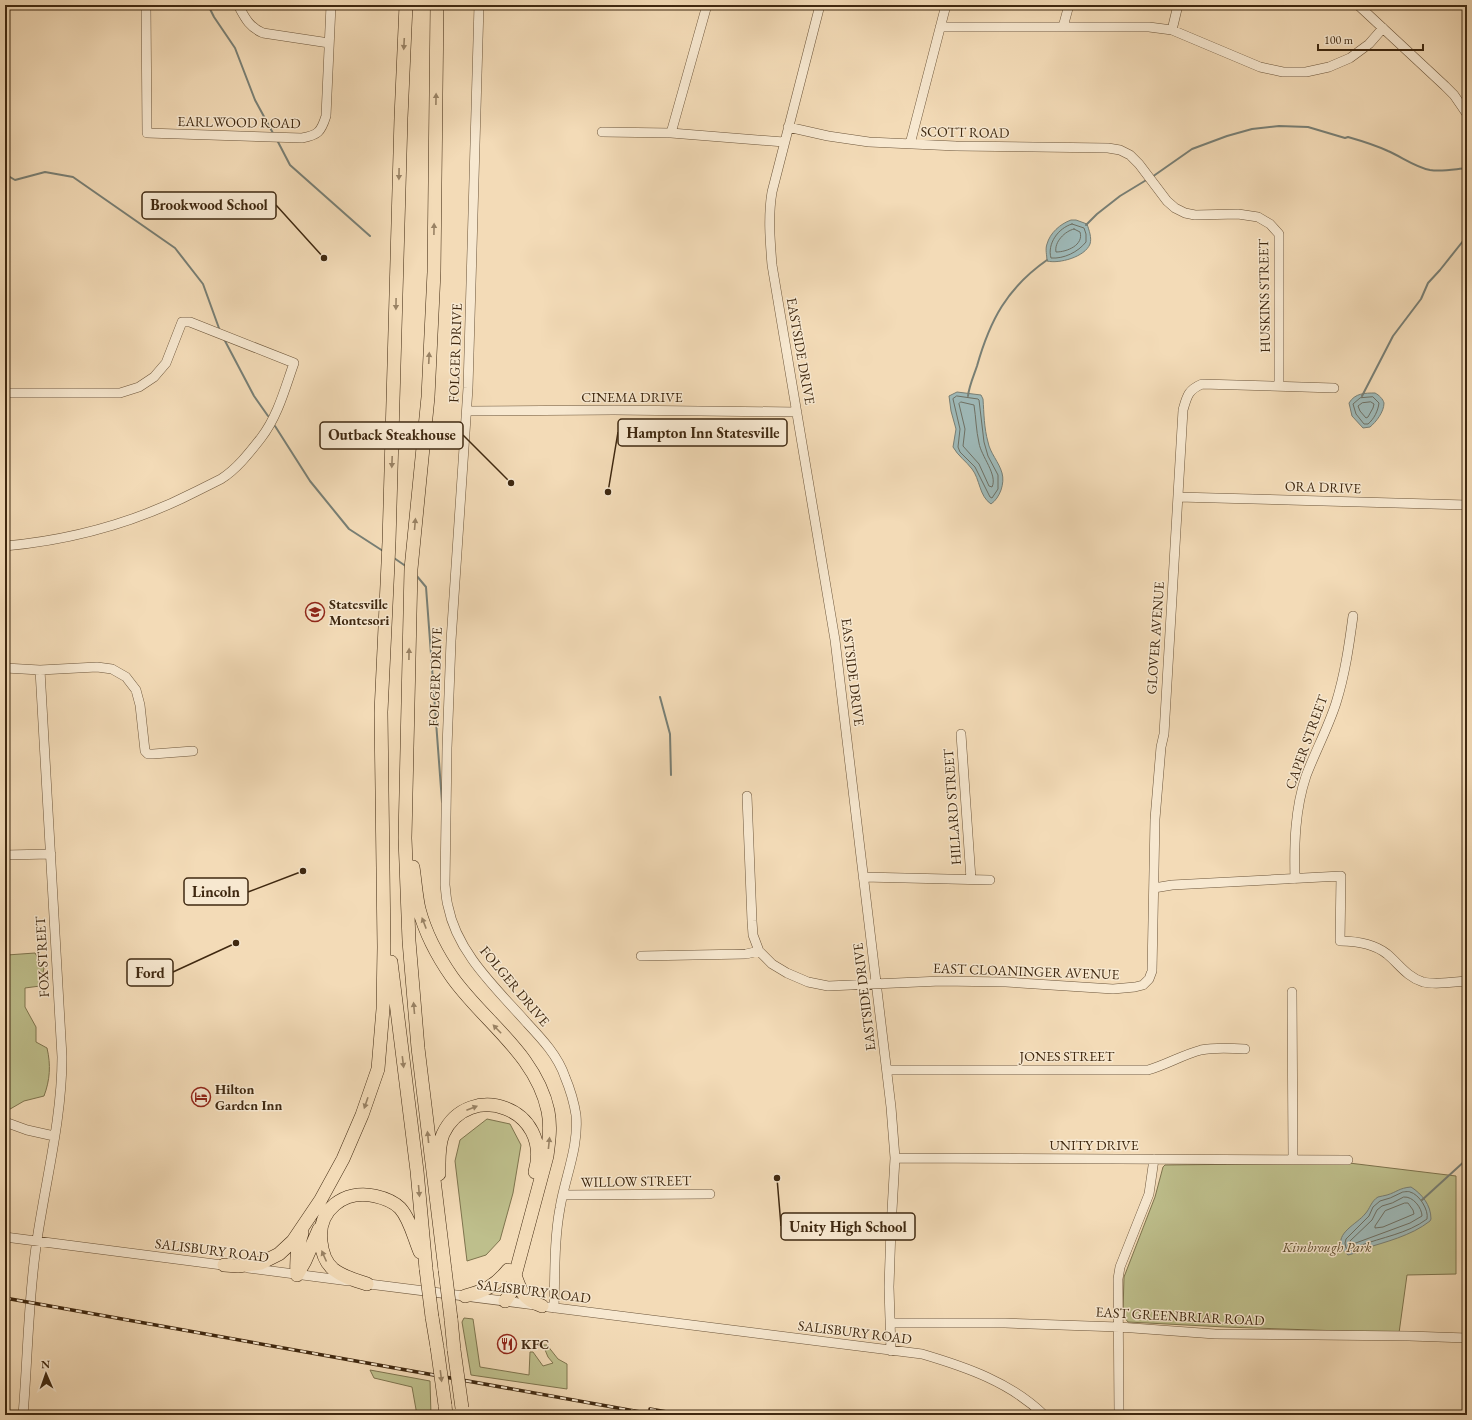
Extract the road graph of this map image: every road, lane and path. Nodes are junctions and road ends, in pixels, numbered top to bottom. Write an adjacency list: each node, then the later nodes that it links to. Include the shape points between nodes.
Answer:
1 (146, 5): 17 (street, EARLWOOD ROAD, via 147,133 302,138 314,136 323,128 326,116)
2 (238, 5): 17 (street, via 254,29 263,33)
3 (331, 5): 17 (street, EARLWOOD ROAD)
4 (406, 5): 46 (highway, one-way to 46, via 381,712)
5 (437, 5): 36 (highway, one-way to 5, via 411,569 428,397 434,272)
6 (479, 5): 28 (street, FOLGER DRIVE)
7 (707, 5): 21 (street)
8 (820, 5): 19 (street, EASTSIDE DRIVE)
9 (946, 5): 13 (street)
10 (1069, 5): 14 (street)
11 (1178, 5): 16 (street)
12 (1358, 5): 15 (street)
13 (940, 27): 14 (street); 23 (street)
14 (1063, 27): 16 (street, via 1149,27)
15 (1383, 28): 16 (street, via 1369,44 1350,58 1329,67 1306,72 1283,72 1260,67); 18 (street, via 1454,95)
16 (1172, 30)
17 (330, 43)
18 (1467, 114)
19 (788, 127): 22 (street, EASTSIDE DRIVE); 23 (street, SCOTT ROAD, via 862,141)
20 (602, 132): 21 (street)
21 (671, 134): 22 (street)
22 (784, 142): 29 (street, EASTSIDE DRIVE, via 769,207 770,236 772,265)
23 (910, 144): 24 (street, SCOTT ROAD, via 1108,148 1125,152)
24 (1139, 164): 25 (street, HUSKINS STREET, via 1175,208 1195,215 1238,214 1258,217 1270,224 1278,234)
25 (1279, 386): 26 (street); 30 (street, GLOVER AVENUE, via 1202,384 1190,392 1183,410)
26 (1334, 388)
27 (5, 393): 32 (street, via 120,393 139,386 154,377 166,363 182,322 190,322 294,363 278,410 262,436 243,460 222,478 175,502 129,520 81,534)
28 (467, 411): 29 (street, CINEMA DRIVE); 62 (street, FOLGER DRIVE, via 451,641 445,885 453,924 464,947 548,1047 565,1076 576,1115 576,1133)
29 (797, 412): 42 (street, EASTSIDE DRIVE, via 835,640)
30 (1178, 497): 31 (street, ORA DRIVE); 47 (street, GLOVER AVENUE, via 1164,734 1155,819)
31 (1467, 505)
32 (5, 546)
33 (1353, 616): 43 (street, CAPER STREET, via 1347,661 1336,704 1306,778 1298,811 1294,845)
34 (5, 668): 35 (street)
35 (40, 670): 38 (street, via 97,667 112,669 126,677 136,690 148,754); 40 (street, FOX STREET)
36 (409, 675): 67 (highway, one-way to 36, via 418,1055 409,941 405,838); 70 (highway, one-way to 36, via 547,1156 550,1134 548,1111 542,1090 532,1070 451,976 432,944 419,909 413,859)
37 (961, 734): 44 (street, HILLARD STREET)
38 (193, 751)
39 (747, 796): 48 (street, via 753,935)
40 (51, 854): 41 (street); 56 (street, FOX STREET, via 62,1063 62,1082)
41 (5, 855)
42 (863, 877): 44 (street); 51 (street, EASTSIDE DRIVE)
43 (1295, 879): 47 (street); 50 (street, via 1341,876 1340,941 1356,941 1372,946 1386,954 1409,976 1424,982)
44 (971, 880): 45 (street)
45 (990, 880)
46 (383, 884): 64 (highway, one-way to 64, via 383,1009 378,1069 343,1159); 69 (highway, one-way to 69)
47 (1154, 888): 51 (street, EAST CLOANINGER AVENUE, via 1152,971 1149,979 1143,984 1113,989 1006,982)
48 (759, 951): 49 (street, via 746,954); 51 (street, EAST CLOANINGER AVENUE, via 772,964 808,982 828,986)
49 (641, 956)
50 (1467, 981)
51 (877, 983): 54 (street, EASTSIDE DRIVE)
52 (1292, 992): 59 (street)
53 (1244, 1049): 54 (street, JONES STREET, via 1201,1050 1148,1070)
54 (886, 1070): 57 (street, EASTSIDE DRIVE)
55 (5, 1122): 56 (street)
56 (54, 1136): 66 (street, FOX STREET)
57 (895, 1158): 58 (street, UNITY DRIVE); 76 (street, EASTSIDE DRIVE, via 889,1287)
58 (1154, 1159): 59 (street, UNITY DRIVE); 77 (street, via 1149,1194 1120,1267)
59 (1293, 1160): 60 (street, UNITY DRIVE)
60 (1348, 1160)
61 (710, 1194): 62 (street, WILLOW STREET)
62 (563, 1195): 75 (street, FOLGER DRIVE)
63 (322, 1223): 69 (highway, via 328,1211 338,1201 368,1195 385,1198 399,1208 409,1222); 71 (highway); 72 (highway, one-way to 63, via 349,1279 326,1261 321,1245)
64 (304, 1225): 68 (highway, via 293,1241 279,1254 261,1263); 71 (highway, via 296,1259)
65 (5, 1237): 66 (street, SALISBURY ROAD)
66 (37, 1241): 68 (street, SALISBURY ROAD); 82 (street, FOX STREET)
67 (441, 1245): 70 (highway, one-way to 70, via 439,1150 443,1135 452,1121 464,1111 479,1106 495,1105 510,1110 523,1119 533,1132 538,1148 537,1165); 81 (highway, bridge)
68 (224, 1265): 71 (street, SALISBURY ROAD)
69 (426, 1269): 80 (highway, one-way to 80, bridge)
70 (512, 1272): 73 (highway, via 493,1286); 74 (highway, via 510,1294); 75 (highway, via 520,1290 530,1301)
71 (297, 1275): 72 (street, SALISBURY ROAD)
72 (367, 1284): 73 (street, SALISBURY ROAD)
73 (465, 1296): 74 (street, SALISBURY ROAD)
74 (505, 1301): 75 (street, SALISBURY ROAD)
75 (548, 1307): 79 (street, SALISBURY ROAD)
76 (891, 1323): 77 (street, EAST GREENBRIAR ROAD); 79 (street, EASTSIDE DRIVE)
77 (1119, 1327): 78 (street, EAST GREENBRIAR ROAD, via 1214,1334); 84 (street)
78 (1467, 1338)
79 (891, 1351): 83 (street, SALISBURY ROAD, via 922,1354 985,1375 1014,1392)
80 (445, 1410)
81 (462, 1412)
82 (23, 1415)
83 (1044, 1415)
84 (1119, 1415)

